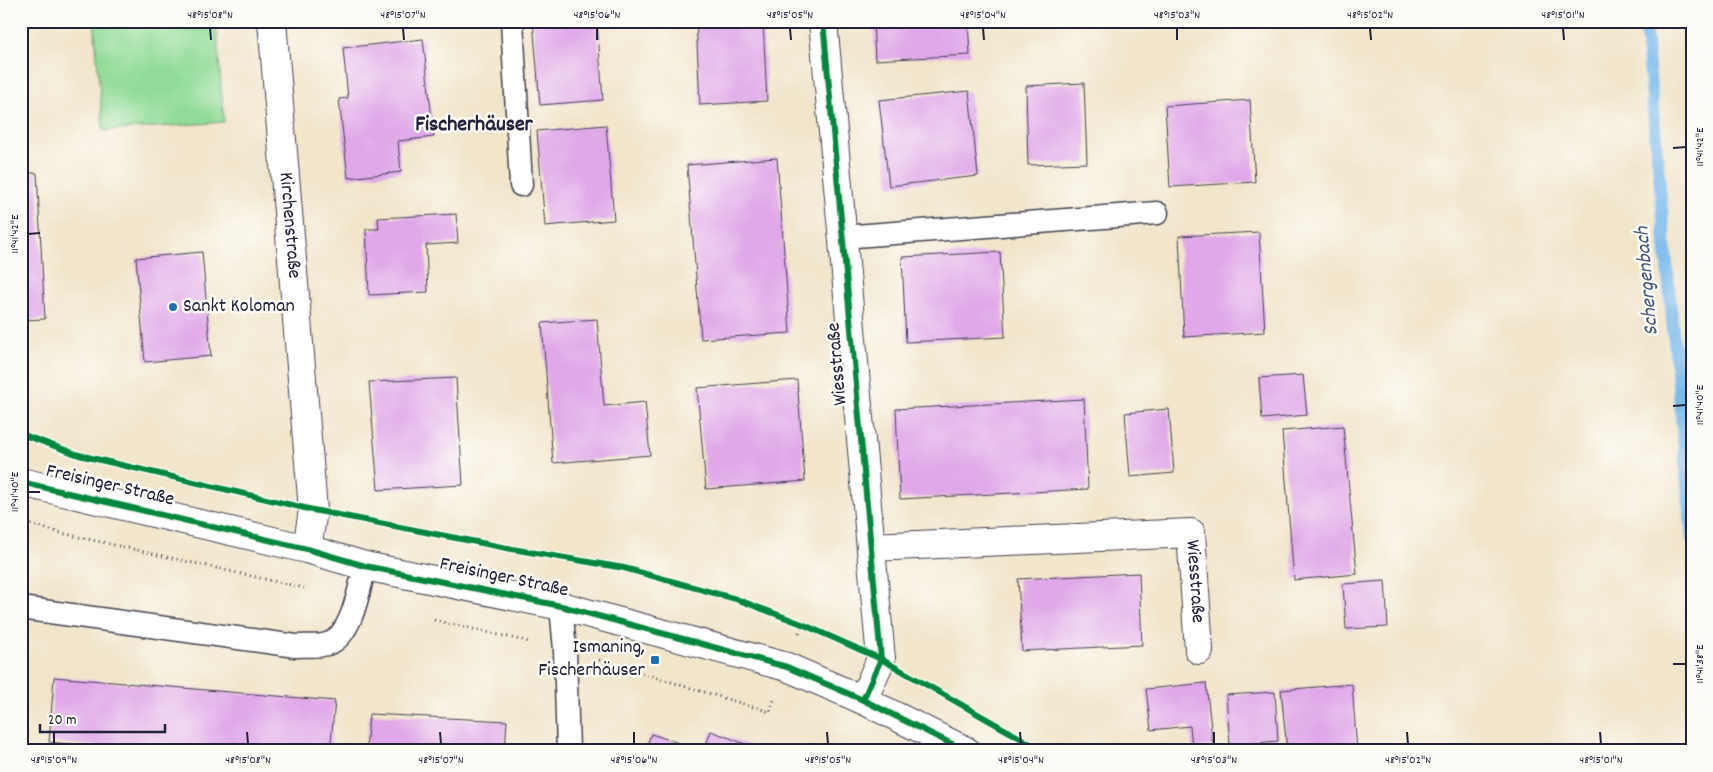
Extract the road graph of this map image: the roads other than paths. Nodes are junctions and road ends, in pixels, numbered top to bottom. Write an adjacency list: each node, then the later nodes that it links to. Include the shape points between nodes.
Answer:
1 (272, 21): 9 (street, Kirchenstraße, via 313,510)
2 (512, 21): 4 (lane)
3 (823, 21): 6 (street, Wiesstraße)
4 (521, 185)
5 (1157, 214): 6 (lane)
6 (842, 237): 8 (street, Wiesstraße)
7 (21, 482): 9 (street, Freisinger Straße)
8 (871, 547): 13 (street, Wiesstraße, via 1191,533); 14 (street, Wiesstraße, via 881,659)
9 (307, 549): 10 (street, Freisinger Straße)
10 (365, 566): 11 (street, Freisinger Straße); 12 (lane, via 342,636 327,645 296,646)
11 (561, 606): 14 (street, Freisinger Straße, via 787,666); 15 (lane, Freisinger Straße)
12 (21, 608)
13 (1199, 650)
14 (863, 700): 16 (street, Freisinger Straße)
15 (568, 751)
16 (966, 751)

